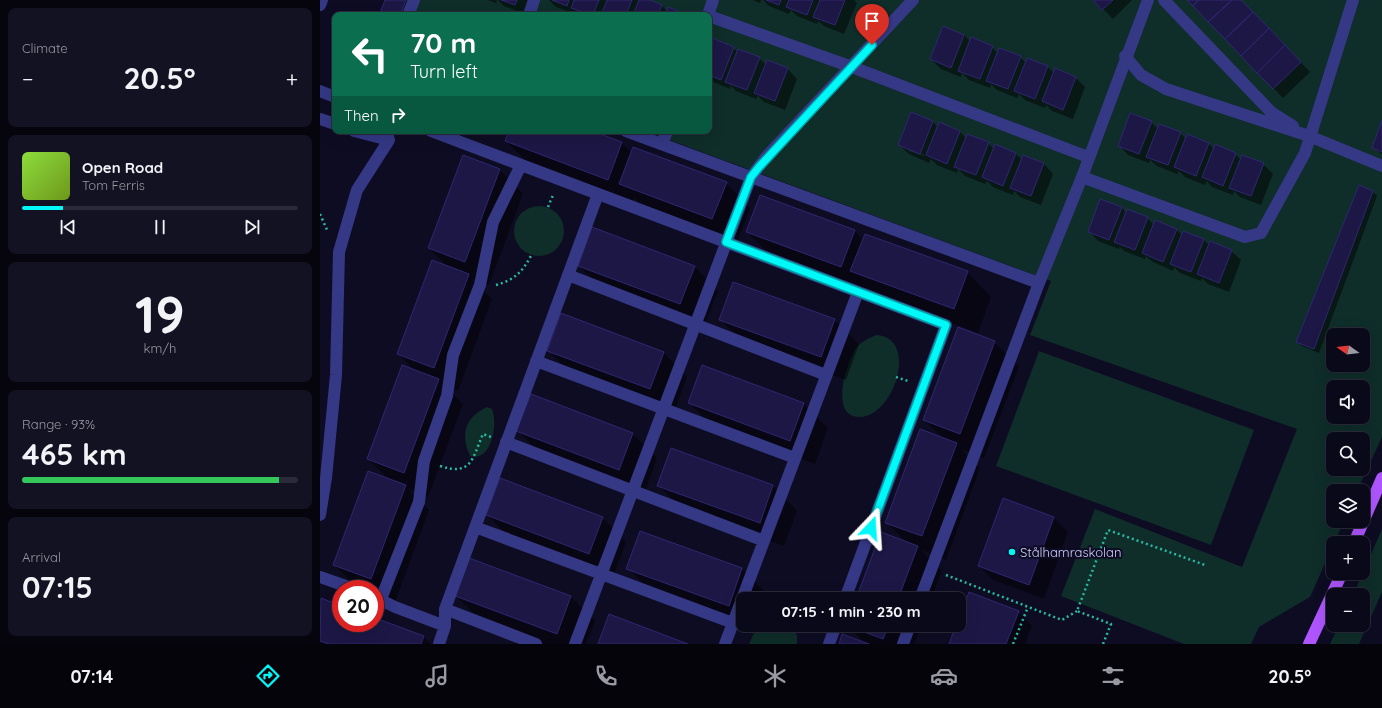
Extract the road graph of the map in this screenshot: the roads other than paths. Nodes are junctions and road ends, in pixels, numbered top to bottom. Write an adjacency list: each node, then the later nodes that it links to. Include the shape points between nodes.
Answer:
1 (322, 0): 9 (street)
2 (414, 0): 10 (street)
3 (534, 0): 11 (street)
4 (712, 0): 12 (street)
5 (912, 0): 15 (street)
6 (1148, 0): 14 (street)
7 (1164, 0): 24 (street, via 1271,112)
8 (1353, 0): 24 (street)
9 (320, 4)
10 (409, 12)
11 (530, 12)
12 (709, 12)
13 (712, 17): 15 (street)
14 (1125, 56): 24 (street, via 1141,75 1166,89); 26 (street)
15 (852, 67): 26 (street); 29 (street, via 766,157)
16 (320, 91): 17 (street)
17 (332, 96)
18 (320, 118): 19 (street)
19 (332, 123)
20 (439, 134): 27 (street)
21 (634, 134): 25 (street)
22 (665, 134): 25 (street)
23 (387, 135): 44 (street, via 356,190 339,252 336,375)
24 (1309, 136): 28 (street); 30 (street, via 1305,153 1261,233 1245,237)
25 (662, 144): 29 (street)
26 (1088, 157): 30 (street)
27 (521, 165): 31 (street); 52 (street, via 492,222 480,285 453,356 447,396 424,461 419,502)
28 (1382, 166)
29 (751, 177): 32 (street); 34 (street)
30 (1082, 177): 34 (street)
31 (598, 194): 32 (street); 33 (street)
32 (726, 242): 35 (street); 36 (street)
33 (568, 275): 36 (street); 37 (street)
34 (1039, 283): 54 (street)
35 (858, 292): 38 (street); 53 (street, via 946,325)
36 (695, 324): 38 (street); 39 (street)
37 (536, 361): 39 (street); 40 (street)
38 (826, 375): 41 (street)
39 (664, 409): 41 (street); 43 (street)
40 (506, 442): 43 (street); 45 (street)
41 (795, 458): 47 (street)
42 (1382, 478): 46 (main road)
43 (633, 490): 47 (street); 48 (street)
44 (320, 515)
45 (475, 527): 48 (street); 56 (street)
46 (1357, 536)
47 (764, 541): 57 (street)
48 (601, 574): 57 (street); 63 (street)
49 (320, 577): 51 (street)
50 (1339, 580): 67 (main road)
51 (332, 581)
52 (384, 584)
53 (849, 592)
54 (923, 592)
55 (384, 601): 58 (street)
56 (445, 609): 58 (street); 62 (street)
57 (733, 623): 64 (street)
58 (445, 626): 61 (street)
59 (833, 632): 65 (street)
60 (907, 632): 66 (street)
61 (439, 644)
62 (536, 644)
63 (575, 644)
64 (725, 644)
65 (829, 644)
66 (903, 644)
67 (1309, 644)

